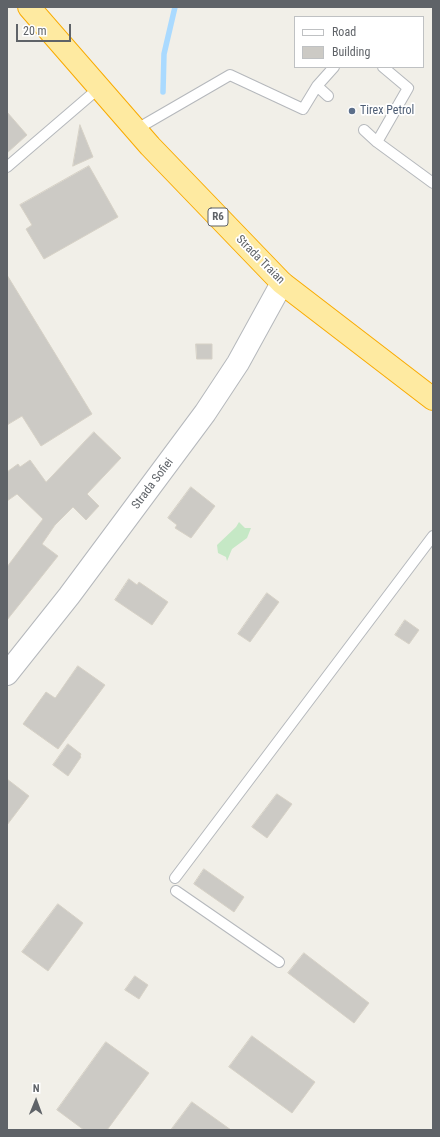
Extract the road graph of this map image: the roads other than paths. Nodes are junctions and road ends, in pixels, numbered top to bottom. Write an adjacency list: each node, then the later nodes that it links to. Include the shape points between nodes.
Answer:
1 (29, 7): 5 (highway, Strada Trаian / R6)
2 (333, 68): 4 (lane)
3 (384, 68): 9 (lane, via 408,88)
4 (317, 86): 6 (lane); 7 (lane, via 303,109 230,75)
5 (99, 88): 7 (highway, Strada Trаian / R6); 10 (lane)
6 (328, 96)
7 (135, 130): 12 (highway, Strada Trаian / R6)
8 (364, 130): 9 (lane)
9 (377, 142): 11 (lane)
10 (7, 167)
11 (433, 183)
12 (282, 283): 13 (highway, Strada Trаian / R6); 15 (street, Strada Sofiei, via 238,363 205,413 69,596)
13 (433, 399)
14 (433, 536): 16 (lane)
15 (7, 674)
16 (175, 878)
17 (176, 891): 18 (lane)
18 (279, 962)

